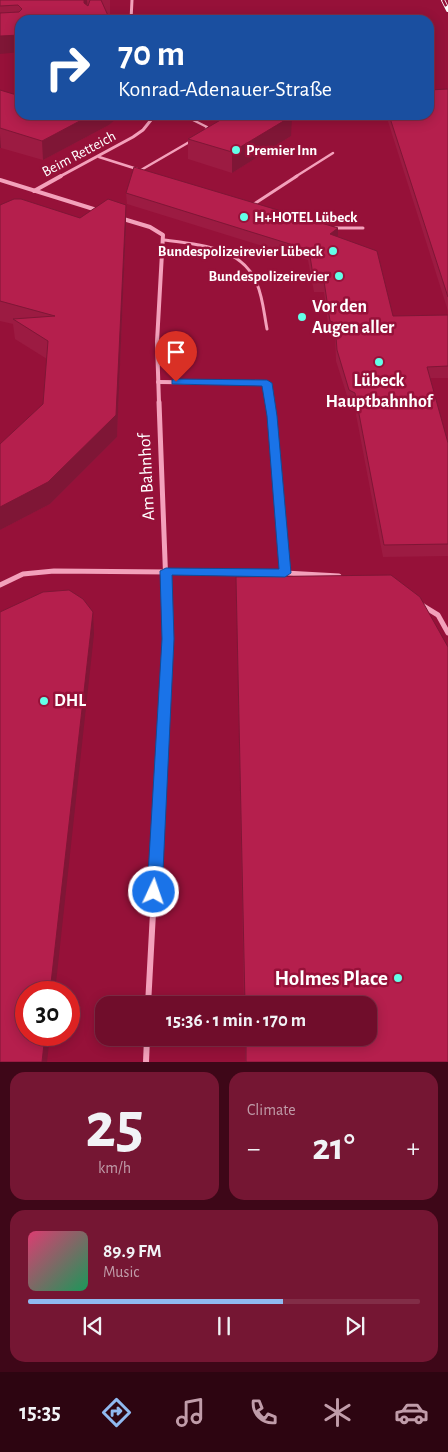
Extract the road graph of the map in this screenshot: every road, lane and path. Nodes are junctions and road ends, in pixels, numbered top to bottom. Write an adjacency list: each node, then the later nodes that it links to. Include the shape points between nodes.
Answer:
1 (132, 0): 2 (street)
2 (132, 15)
3 (151, 120): 8 (street, Beim Retteich, via 143,130)
4 (197, 120): 5 (lane, via 208,127)
5 (204, 132)
6 (198, 136): 9 (lane)
7 (333, 153): 13 (lane, via 254,204)
8 (99, 157): 9 (lane); 12 (street, Beim Retteich)
9 (141, 170): 10 (lane)
10 (150, 172)
11 (0, 180): 12 (street)
12 (34, 191): 14 (street)
13 (263, 207)
14 (107, 214)
15 (115, 216): 18 (street, via 158,231)
16 (326, 226): 17 (lane)
17 (364, 228)
18 (164, 240): 19 (lane, via 202,245 241,260 256,282); 20 (street, Am Bahnhof, via 156,342)
19 (267, 329)
20 (158, 382): 21 (street, Am Bahnhof); 22 (street, via 267,383)
21 (166, 571): 22 (street); 24 (street, via 54,571 24,574); 27 (street, Am Bahnhof, via 168,639)
22 (285, 573): 23 (street)
23 (349, 578)
24 (0, 585)
25 (412, 600): 26 (street, via 438,615)
26 (448, 633)
27 (148, 996)
28 (147, 1046): 29 (street)
29 (146, 1062)

